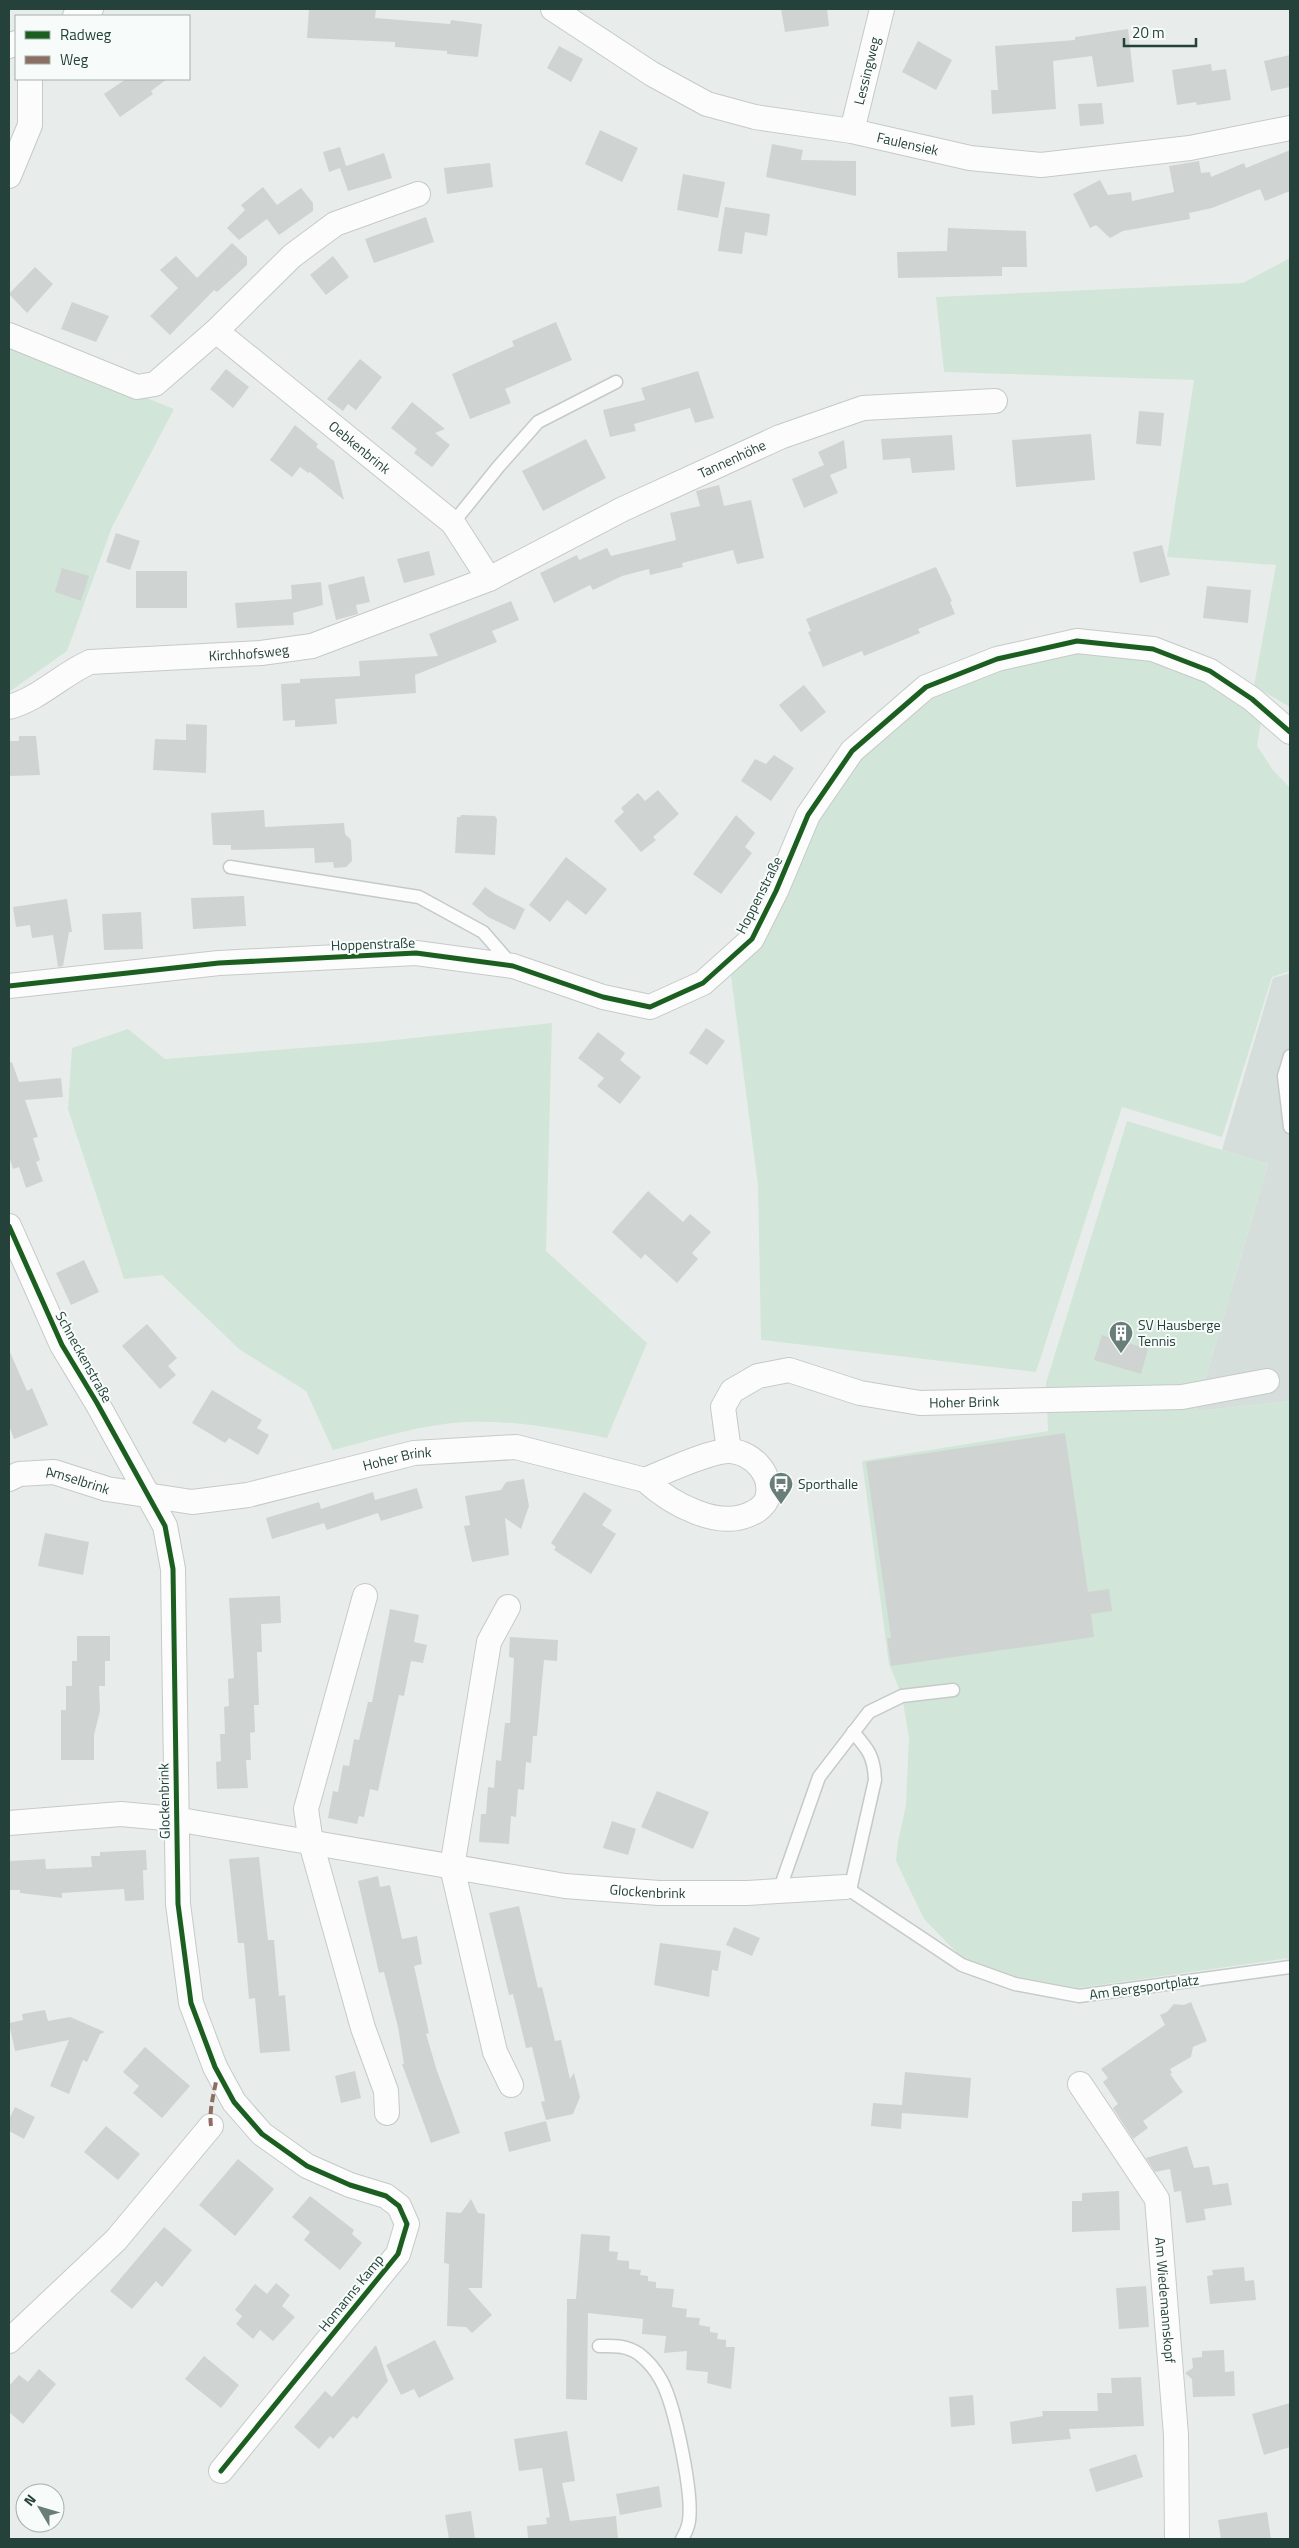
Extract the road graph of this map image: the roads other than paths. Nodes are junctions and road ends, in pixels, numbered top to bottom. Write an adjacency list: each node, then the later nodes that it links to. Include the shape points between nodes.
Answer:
1 (91, 9): 4 (street)
2 (553, 9): 7 (street, Faulensiek, via 652,74 708,104 755,117)
3 (882, 9): 7 (street, Lessingweg)
4 (77, 15)
5 (30, 80): 8 (street, via 30,126)
6 (1290, 128): 7 (street, Faulensiek, via 1190,148 1041,165 970,158)
7 (852, 131)
8 (9, 176)
9 (418, 194): 10 (street, via 335,224 292,256)
10 (216, 331): 11 (street, via 155,384 137,387); 14 (street, Oebkenbrink)
11 (9, 335)
12 (616, 382): 14 (lane, via 538,422)
13 (995, 401): 15 (street, Tannenhöhe, via 863,408 780,436 623,509)
14 (453, 523): 15 (street, Oebkenbrink)
15 (489, 579): 16 (street, Kirchhofsweg, via 312,646 262,653 90,662 71,670 28,702)
16 (9, 707)
17 (1290, 732): 19 (street, Hoppenstraße, via 1252,699 1210,670 1154,649 1077,641 997,659 926,688 852,751 808,815 752,939 703,984 650,1007 603,997)
18 (230, 867): 19 (lane, via 419,897 483,932)
19 (513, 966): 20 (street, Hoppenstraße, via 406,953 219,962)
20 (9, 986)
21 (1290, 1056): 22 (lane, via 1284,1076)
22 (1290, 1127)
23 (9, 1226): 28 (street, Schneckenstraße, via 62,1345)
24 (1267, 1381): 25 (street, Hoher Brink, via 1182,1397 920,1403 860,1393 789,1370 758,1376 732,1391 723,1408)
25 (729, 1451): 27 (street); 27 (street, Hoher Brink, via 748,1454 761,1467 768,1485 767,1500 759,1510 744,1518 723,1520 694,1510 660,1494)
26 (9, 1479): 28 (street, Amselbrink, via 19,1474 54,1472 107,1489)
27 (644, 1480): 28 (street, Hoher Brink, via 516,1447 414,1453 239,1496 192,1502)
28 (149, 1494): 33 (street, Glockenbrink, via 165,1526 173,1569)
29 (365, 1596): 35 (street, via 306,1810)
30 (508, 1607): 36 (street, via 489,1642)
31 (953, 1690): 32 (lane, via 902,1696 869,1712)
32 (853, 1732): 37 (lane, via 868,1749 874,1762 875,1780); 38 (lane, via 819,1777)
33 (175, 1819): 34 (street, Glockenbrink, via 121,1814); 35 (street, Glockenbrink); 42 (street, Glockenbrink, via 178,1904 191,2003 215,2067)
34 (9, 1823)
35 (311, 1843): 36 (street, Glockenbrink); 43 (street, via 363,2028 386,2091)
36 (452, 1867): 38 (street, Glockenbrink, via 565,1886 649,1892); 41 (street, via 495,2052)
37 (847, 1888): 38 (street, Glockenbrink); 39 (lane, Am Bergsportplatz, via 962,1965 1015,1984 1079,1996)
38 (779, 1891)
39 (1290, 1967)
40 (1080, 2084): 49 (street, Am Wiedemannskopf, via 1157,2199 1176,2435)
41 (511, 2085)
42 (234, 2102): 47 (street, Homanns Kamp, via 262,2134 308,2166 350,2185 386,2196 399,2206 407,2224 398,2254)
43 (386, 2113)
44 (211, 2126): 45 (street, via 116,2240)
45 (9, 2341)
46 (599, 2346): 48 (lane, via 624,2346 639,2354 662,2381 679,2437 690,2492 689,2522)
47 (222, 2471)
48 (682, 2539)
49 (1177, 2539)

